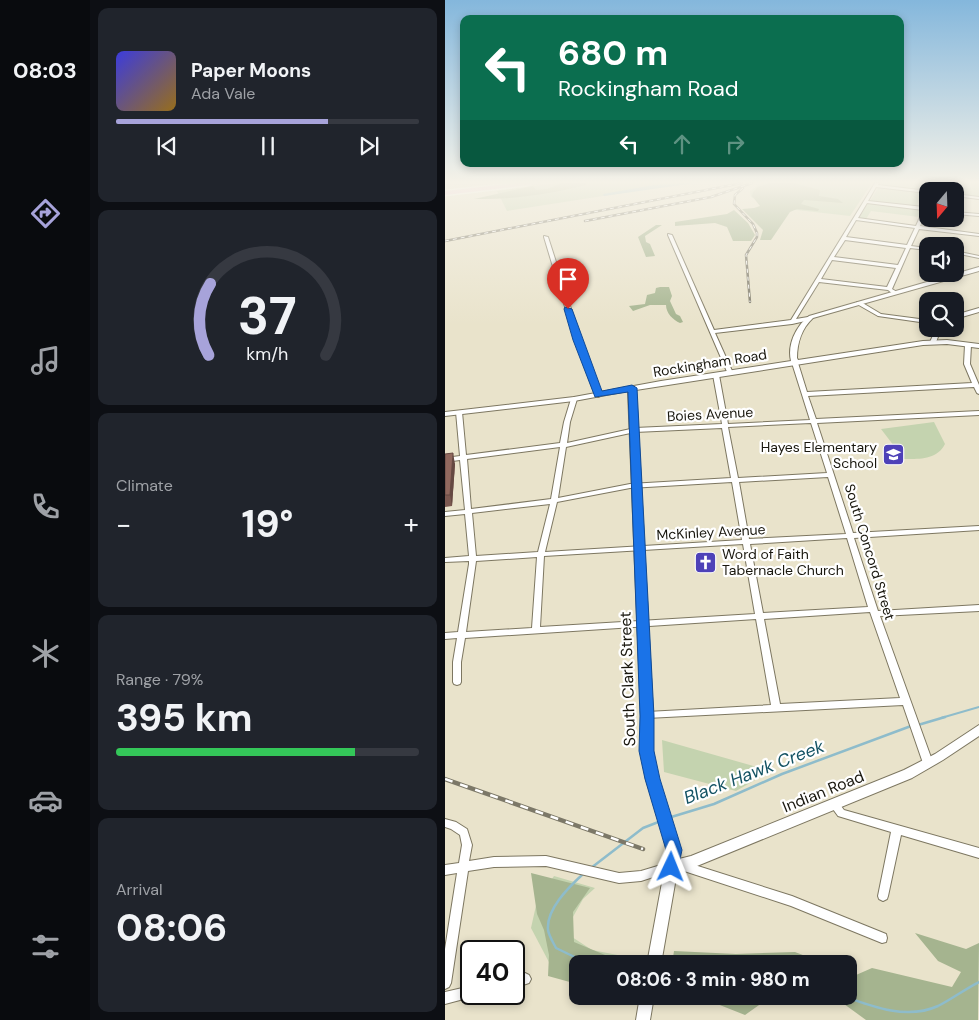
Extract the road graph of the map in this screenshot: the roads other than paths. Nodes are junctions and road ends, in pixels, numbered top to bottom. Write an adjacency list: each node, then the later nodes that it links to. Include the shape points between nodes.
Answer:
1 (848, 231): 7 (street)
2 (916, 231): 8 (street)
3 (945, 231): 5 (street)
4 (670, 235): 23 (street)
5 (979, 235)
6 (546, 237): 35 (street, via 577,340)
7 (843, 238): 8 (street); 12 (street)
8 (908, 246): 9 (street); 13 (street)
9 (919, 247)
10 (964, 254): 11 (street)
11 (979, 257)
12 (831, 258): 13 (street); 15 (street)
13 (899, 267): 16 (street)
14 (979, 269): 16 (street)
15 (818, 280): 16 (street); 22 (street)
16 (892, 291): 17 (street)
17 (859, 303): 20 (street); 21 (street, via 877,314)
18 (979, 310): 19 (street)
19 (964, 314)
20 (808, 319): 22 (street); 28 (street, South Concord Street, via 793,350)
21 (919, 321)
22 (793, 322): 23 (street)
23 (712, 332): 29 (street)
24 (935, 337): 25 (street)
25 (933, 342): 26 (street, Rockingham Road); 28 (street, Rockingham Road)
26 (968, 344): 27 (street, Rockingham Road); 31 (street, via 967,364)
27 (979, 346)
28 (795, 363): 29 (street, Rockingham Road); 34 (street, South Concord Street)
29 (730, 373): 30 (street, Rockingham Road)
30 (717, 375): 32 (street, Rockingham Road); 41 (street)
31 (976, 385): 33 (street); 34 (street)
32 (632, 388): 35 (street, Rockingham Road); 42 (street, South Clark Street)
33 (979, 392)
34 (806, 394): 40 (street, South Concord Street)
35 (599, 395): 36 (street, Rockingham Road)
36 (574, 400): 37 (street, Rockingham Road); 43 (street)
37 (459, 412): 39 (street, Rockingham Road); 44 (street)
38 (979, 413): 40 (street, Boies Avenue)
39 (445, 414)
40 (813, 422): 41 (street, Boies Avenue); 46 (street, South Concord Street)
41 (725, 426): 42 (street, Boies Avenue); 47 (street)
42 (635, 430): 43 (street, Boies Avenue); 48 (street, South Clark Street)
43 (563, 445): 44 (street, Boies Avenue); 49 (street)
44 (463, 458): 45 (street, Boies Avenue); 50 (street)
45 (445, 460)
46 (831, 475): 47 (street); 53 (street, South Concord Street)
47 (736, 480): 48 (street); 54 (street)
48 (638, 485): 49 (street); 55 (street, South Clark Street)
49 (554, 501): 50 (street); 56 (street)
50 (468, 511): 51 (street); 57 (street)
51 (445, 514)
52 (979, 528): 53 (street, McKinley Avenue)
53 (851, 536): 54 (street, McKinley Avenue); 60 (street, South Concord Street)
54 (745, 542): 55 (street, McKinley Avenue); 61 (street)
55 (640, 548): 56 (street, McKinley Avenue); 62 (street, South Clark Street)
56 (541, 554): 57 (street, McKinley Avenue); 63 (street)
57 (472, 558): 58 (street, McKinley Avenue); 64 (street)
58 (445, 560)
59 (979, 608): 60 (street)
60 (874, 612): 61 (street); 67 (street, South Concord Street)
61 (759, 617): 62 (street); 68 (street)
62 (643, 624): 63 (street); 69 (street, South Clark Street)
63 (536, 631): 64 (street)
64 (462, 635): 65 (street); 66 (street)
65 (445, 636)
66 (457, 682)
67 (906, 701): 68 (street); 71 (street, South Concord Street)
68 (776, 708): 69 (street)
69 (647, 716): 77 (street, South Clark Street, via 647,751 674,850)
70 (979, 730): 71 (street, Indian Road)
71 (928, 763): 72 (street, Indian Road)
72 (835, 805): 74 (street, via 841,813); 77 (street, Indian Road)
73 (445, 823): 76 (street, via 464,832 467,845)
74 (897, 829): 75 (street); 79 (street)
75 (979, 853)
76 (464, 866): 77 (street, via 546,861 619,878 641,876); 78 (street); 82 (street)
77 (675, 866): 80 (street, via 792,901); 81 (street, South Clark Street)
78 (445, 870)
79 (883, 896)
80 (883, 938)
81 (656, 955)
82 (445, 984)
83 (460, 995): 84 (street)
84 (445, 998)
85 (646, 1005): 86 (street)
86 (643, 1020)

